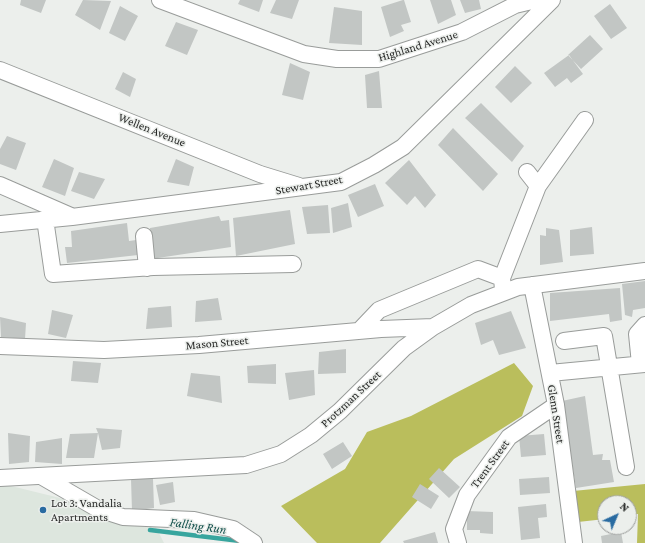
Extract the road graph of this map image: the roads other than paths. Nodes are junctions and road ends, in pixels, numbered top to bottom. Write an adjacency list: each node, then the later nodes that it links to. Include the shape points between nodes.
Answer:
1 (160, 0): 2 (street, Highland Avenue, via 304,54 344,59 379,59 462,32 515,5)
2 (536, 0)
3 (552, 0): 9 (street, Stewart Street, via 404,147 341,182)
4 (0, 70): 9 (street, Wellen Avenue, via 260,174)
5 (585, 120): 8 (street)
6 (527, 172): 8 (street)
7 (0, 185): 10 (street)
8 (538, 186): 18 (street)
9 (304, 188): 10 (street, Stewart Street)
10 (72, 217): 11 (street, Stewart Street)
11 (45, 219): 12 (street, Stewart Street); 15 (street, via 53,274)
12 (0, 224)
13 (144, 236): 15 (street)
14 (293, 264): 15 (street)
15 (147, 268)
16 (645, 271): 17 (street, Protzman Street)
17 (532, 285): 18 (street, Protzman Street); 26 (street, Glenn Street)
18 (503, 286): 20 (street, Protzman Street); 21 (street, via 478,269 379,310)
19 (645, 325): 24 (street, via 637,334)
20 (433, 327): 21 (street, Mason Street); 29 (street, Protzman Street, via 404,348 340,411 311,435 281,454 246,465)
21 (359, 331): 23 (street, Mason Street, via 199,345 104,350)
22 (564, 341): 25 (street, via 604,336)
23 (0, 346)
24 (643, 364): 25 (street)
25 (608, 366): 26 (street); 28 (street)
26 (550, 374): 27 (street, Glenn Street)
27 (556, 405): 32 (street, Trent Street, via 508,437 467,495 454,530); 33 (street, Glenn Street)
28 (626, 467)
29 (41, 476): 30 (street, Protzman Street); 31 (street, via 98,509 123,517 194,520 234,530)
30 (0, 478)
31 (254, 543)
32 (458, 543)
33 (574, 543)

